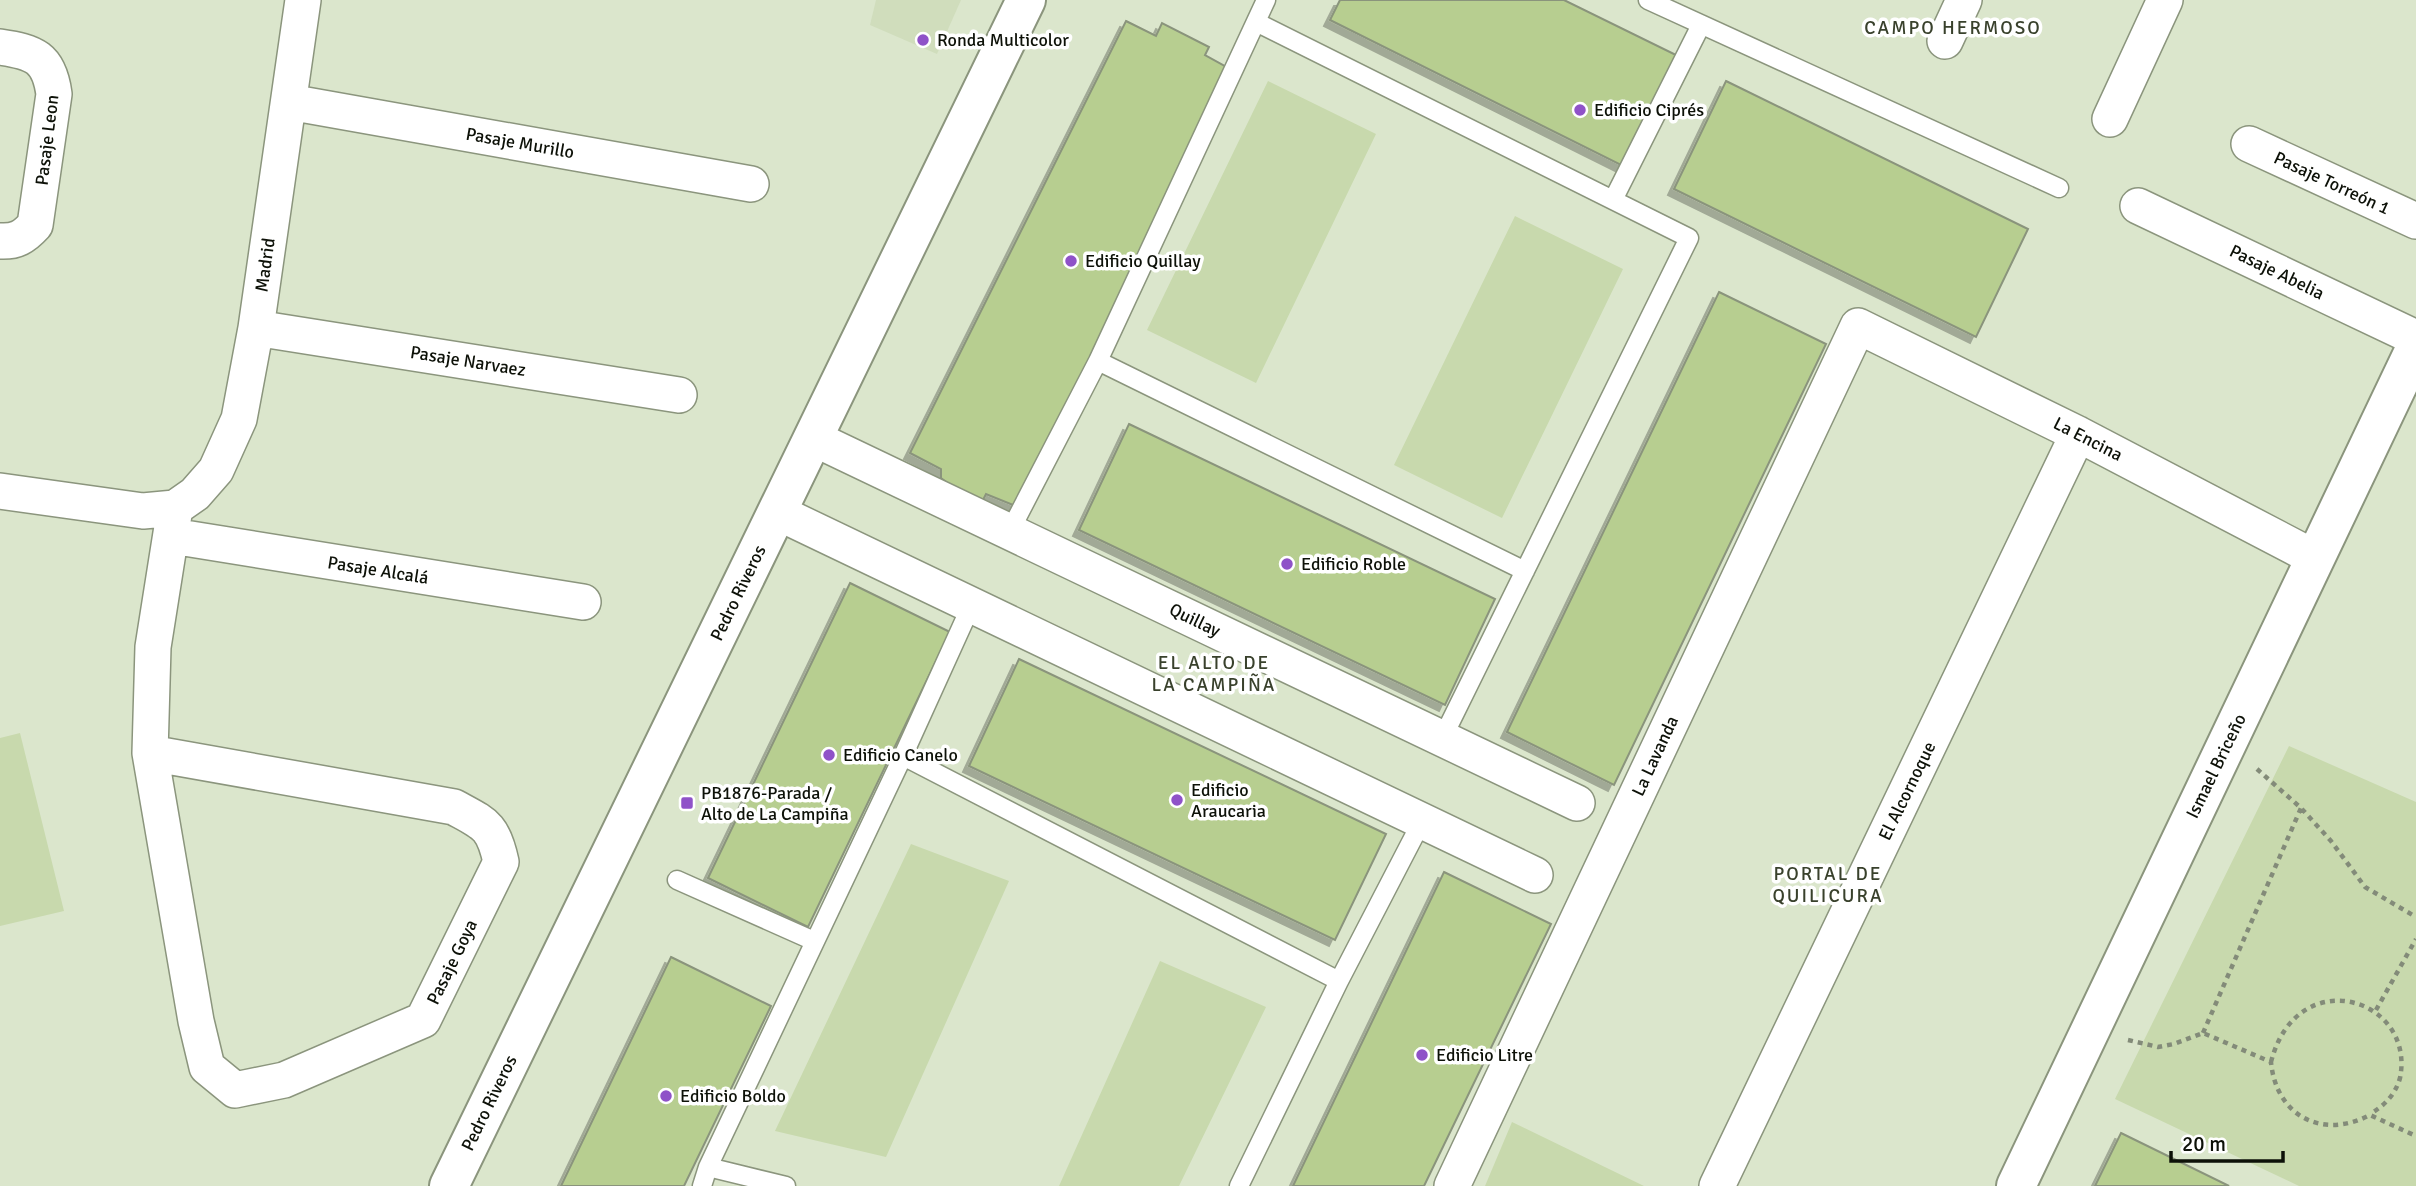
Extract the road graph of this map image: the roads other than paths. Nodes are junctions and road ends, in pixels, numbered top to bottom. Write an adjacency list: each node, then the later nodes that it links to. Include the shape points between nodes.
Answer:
1 (303, 0): 11 (street, Madrid)
2 (1026, 0): 27 (street, Pedro Riveros)
3 (1266, 0): 7 (lane)
4 (1648, 0): 8 (lane)
5 (1964, 0): 9 (street)
6 (2165, 0): 12 (street)
7 (1255, 22): 16 (lane); 24 (lane)
8 (1701, 24): 15 (lane); 16 (lane)
9 (1945, 41)
10 (0, 47): 19 (street, Pasaje Leon, via 37,56 49,72 54,94 34,225 26,235)
11 (289, 102): 14 (street, Pasaje Murillo); 21 (street, Madrid)
12 (2110, 119)
13 (2249, 144): 18 (street, Pasaje Torreón 1)
14 (751, 184)
15 (2059, 188)
16 (1613, 200): 33 (lane, via 1689,238)
17 (2138, 206): 22 (street, Pasaje Abelia)
18 (2416, 221)
19 (0, 241)
20 (1858, 326): 26 (street, La Encina); 50 (street, La Lavanda)
21 (256, 328): 25 (street, Pasaje Narvaez); 30 (street, Madrid, via 239,419 216,470)
22 (2416, 338)
23 (2416, 347): 32 (street, Ismael Briceño)
24 (1098, 361): 31 (lane); 33 (lane)
25 (680, 394)
26 (2078, 434): 32 (street, La Encina); 51 (street, El Alcornoque)
27 (813, 438): 29 (street, Pedro Riveros); 31 (street, Quillay)
28 (0, 491): 30 (street, via 143,511)
29 (777, 512): 35 (street); 46 (street, Pedro Riveros)
30 (174, 522): 34 (street, Pasaje Alcalá); 37 (street, via 153,647)
31 (1010, 531): 36 (street, Quillay)
32 (2315, 558): 52 (street, Ismael Briceño)
33 (1525, 571): 36 (lane)
34 (583, 602)
35 (971, 606): 38 (lane); 40 (street)
36 (1442, 739): 39 (street, Quillay)
37 (150, 753): 37 (street, Pasaje Goya, via 207,1067 235,1090 284,1080 424,1020 501,862 487,825 454,807)
38 (903, 756): 43 (lane); 44 (lane)
39 (1577, 803)
40 (1422, 821): 41 (street); 44 (lane)
41 (1535, 875)
42 (677, 880): 43 (lane)
43 (814, 941): 45 (lane)
44 (1339, 981): 49 (lane)
45 (708, 1167): 47 (lane); 48 (lane)
46 (449, 1186)
47 (702, 1186)
48 (786, 1186)
49 (1240, 1186)
50 (1452, 1186)
51 (1717, 1186)
52 (2016, 1186)

